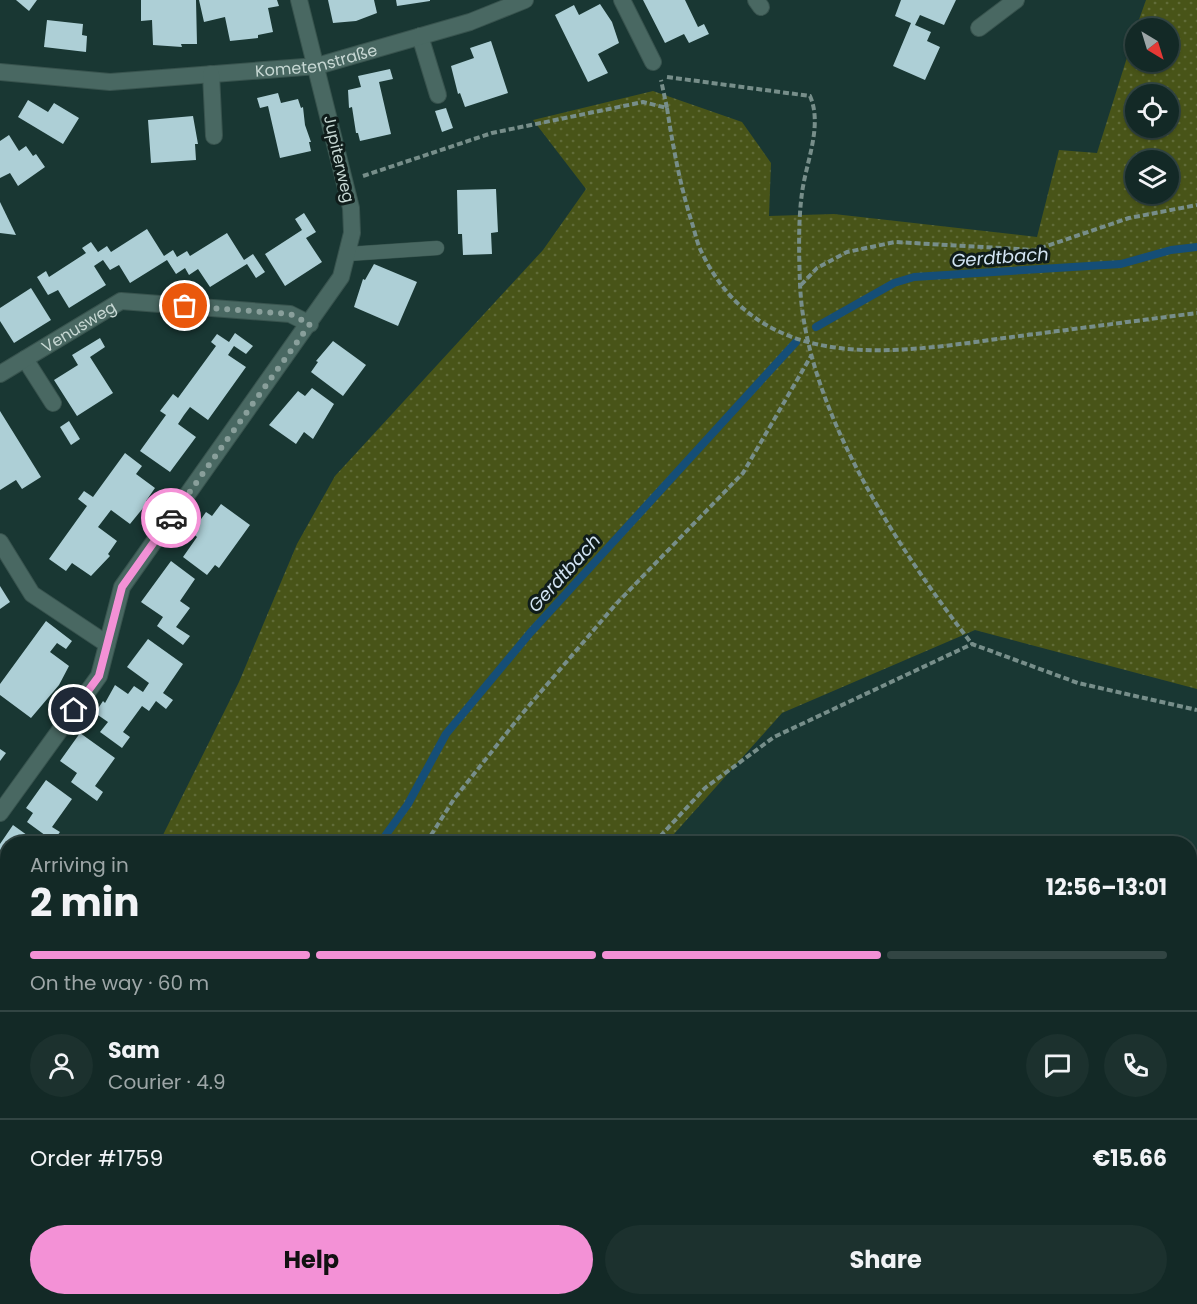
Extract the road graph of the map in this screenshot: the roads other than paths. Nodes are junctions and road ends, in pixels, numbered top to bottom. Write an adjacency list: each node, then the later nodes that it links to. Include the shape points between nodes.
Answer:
1 (299, 0): 8 (street, Jupiterweg)
2 (525, 0): 6 (street, Kometenstraße)
3 (622, 0): 7 (street)
4 (1016, 0): 5 (street)
5 (979, 27)
6 (420, 36): 8 (street, Kometenstraße); 11 (street)
7 (653, 62)
8 (317, 66): 10 (street, Kometenstraße); 14 (street, Jupiterweg, via 351,208)
9 (0, 72): 10 (street, Kometenstraße, via 111,82)
10 (211, 74): 12 (street)
11 (438, 95)
12 (214, 136)
13 (437, 248): 14 (lane)
14 (348, 254): 15 (street, Jupiterweg, via 341,278)
15 (310, 324): 16 (street, Venusweg, via 290,314 121,301); 20 (street, Jupiterweg, via 122,587)
16 (25, 359): 17 (street, Venusweg); 18 (street, Venusweg)
17 (0, 374)
18 (53, 403)
19 (0, 542): 20 (street, via 32,594)
20 (107, 644): 21 (street, Jupiterweg, via 99,676)
21 (0, 813)

